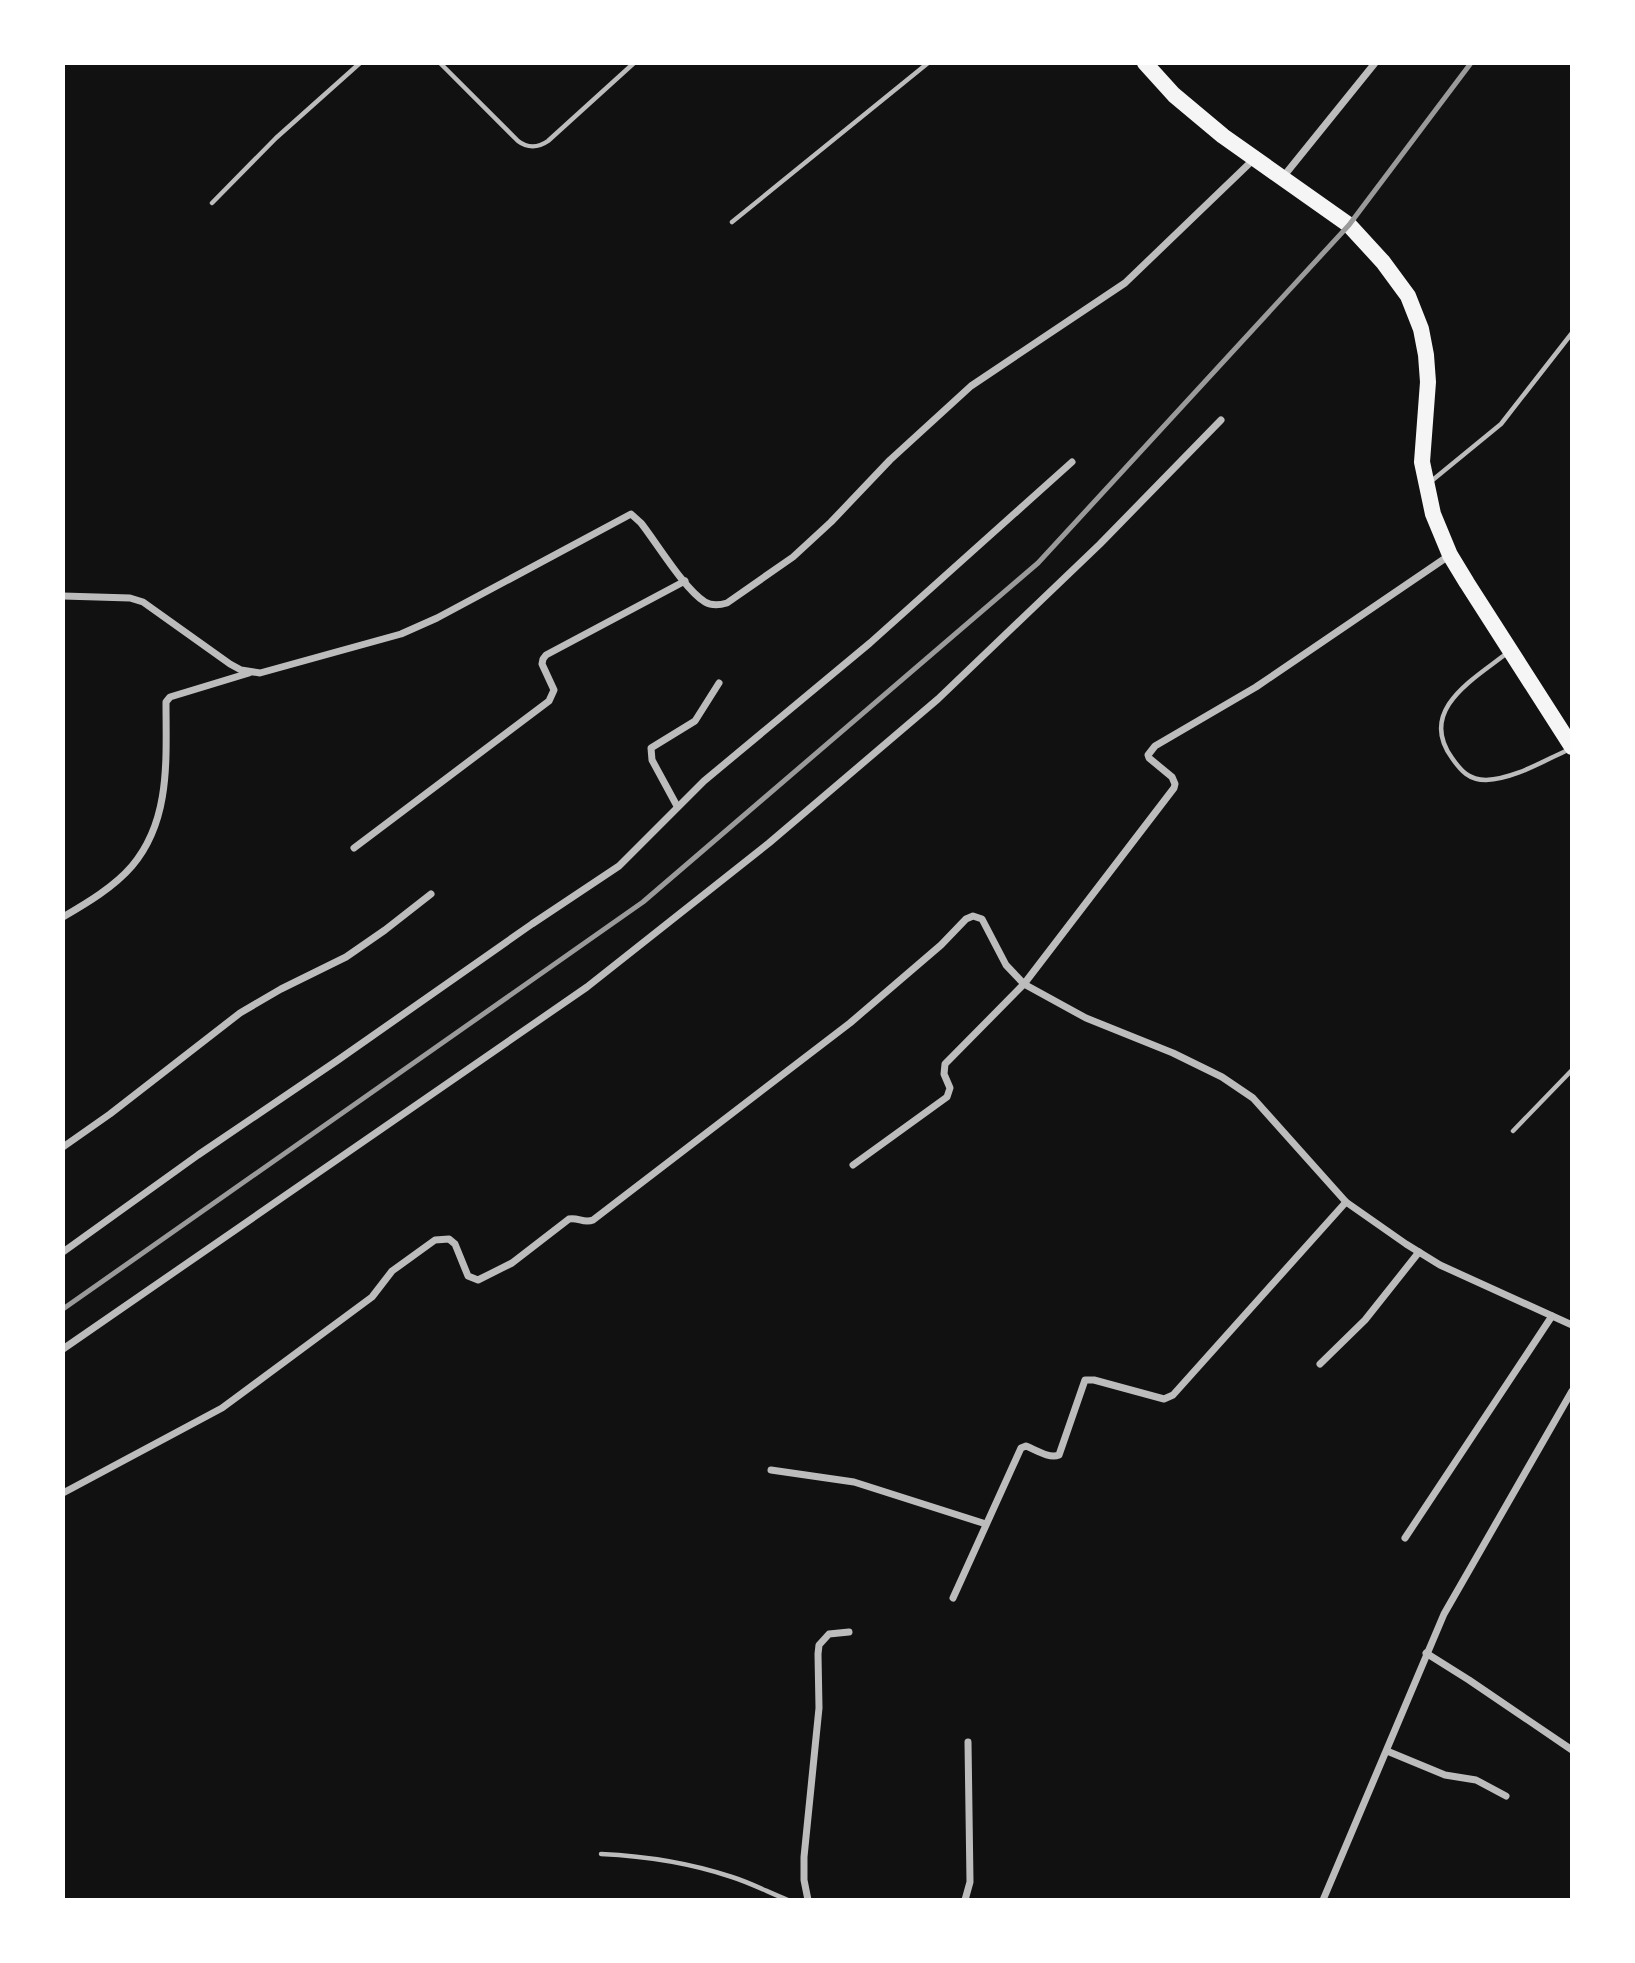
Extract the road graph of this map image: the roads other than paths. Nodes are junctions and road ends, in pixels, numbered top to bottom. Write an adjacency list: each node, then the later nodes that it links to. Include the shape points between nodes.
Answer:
1 (360, 63): 9 (lane)
2 (440, 63): 3 (lane, via 528,146 543,145)
3 (634, 63)
4 (928, 63): 10 (lane)
5 (1145, 63): 7 (main road, via 1174,95)
6 (1375, 63): 8 (street)
7 (1255, 158): 8 (main road); 16 (street, via 1110,295 971,386 793,557 721,605 706,602)
8 (1282, 178): 14 (main road, via 1349,225 1408,296 1426,355 1422,462)
9 (212, 203)
10 (732, 222)
11 (1572, 333): 14 (lane, via 1501,424)
12 (1221, 420): 36 (street, via 938,699 769,843 587,988)
13 (1072, 462): 22 (street, via 870,643)
14 (1426, 486): 15 (main road)
15 (1450, 555): 18 (main road); 26 (street, via 1256,687 1155,746 1149,758 1172,777 1174,788)
16 (685, 581): 19 (street, via 631,514 401,634); 23 (street, via 546,655 542,664 554,690 549,701)
17 (63, 596): 19 (street, via 143,602 230,664)
18 (1511, 650): 21 (main road); 21 (lane, via 1448,702 1441,734 1447,751 1462,772 1489,780)
19 (250, 673): 25 (street, via 166,702 164,790 148,843 131,867)
20 (719, 683): 22 (street, via 695,721 651,748 652,760)
21 (1572, 748)
22 (677, 806): 32 (street, via 619,866)
23 (354, 848)
24 (431, 894): 29 (street, via 346,957 240,1013)
25 (63, 917)
26 (1024, 984): 30 (street, via 945,1064 950,1088 947,1097); 31 (street, via 1086,1018 1222,1077 1253,1098); 40 (street, via 1006,965 982,919 967,919 850,1023 593,1220 569,1219 512,1264 478,1280 468,1276 455,1244 449,1239 435,1240 392,1271 372,1297 231,1402)
27 (1572, 1070): 28 (lane)
28 (1513, 1131)
29 (63, 1147)
30 (853, 1165)
31 (1346, 1202): 33 (street); 41 (street, via 1173,1395 1164,1399 1085,1380 1062,1452 1055,1457 1021,1448)
32 (63, 1252)
33 (1419, 1252): 34 (street); 37 (street, via 1365,1320)
34 (1552, 1316): 35 (street); 42 (street)
35 (1572, 1325)
36 (63, 1349)
37 (1320, 1364)
38 (1572, 1391): 45 (street, via 1466,1573)
39 (771, 1470): 41 (street, via 854,1482)
40 (63, 1493)
41 (986, 1524): 43 (street)
42 (1405, 1538)
43 (953, 1598)
44 (849, 1632): 52 (street, via 829,1634 819,1645 816,1744 804,1857)
45 (1426, 1653): 47 (street); 48 (street)
46 (968, 1742): 53 (street, via 970,1882)
47 (1572, 1750)
48 (1387, 1751): 49 (street, via 1445,1775 1476,1780); 54 (street)
49 (1506, 1796)
50 (601, 1854): 51 (lane, via 629,1855 721,1874)
51 (789, 1900)
52 (808, 1900)
53 (965, 1900)
54 (1323, 1900)

